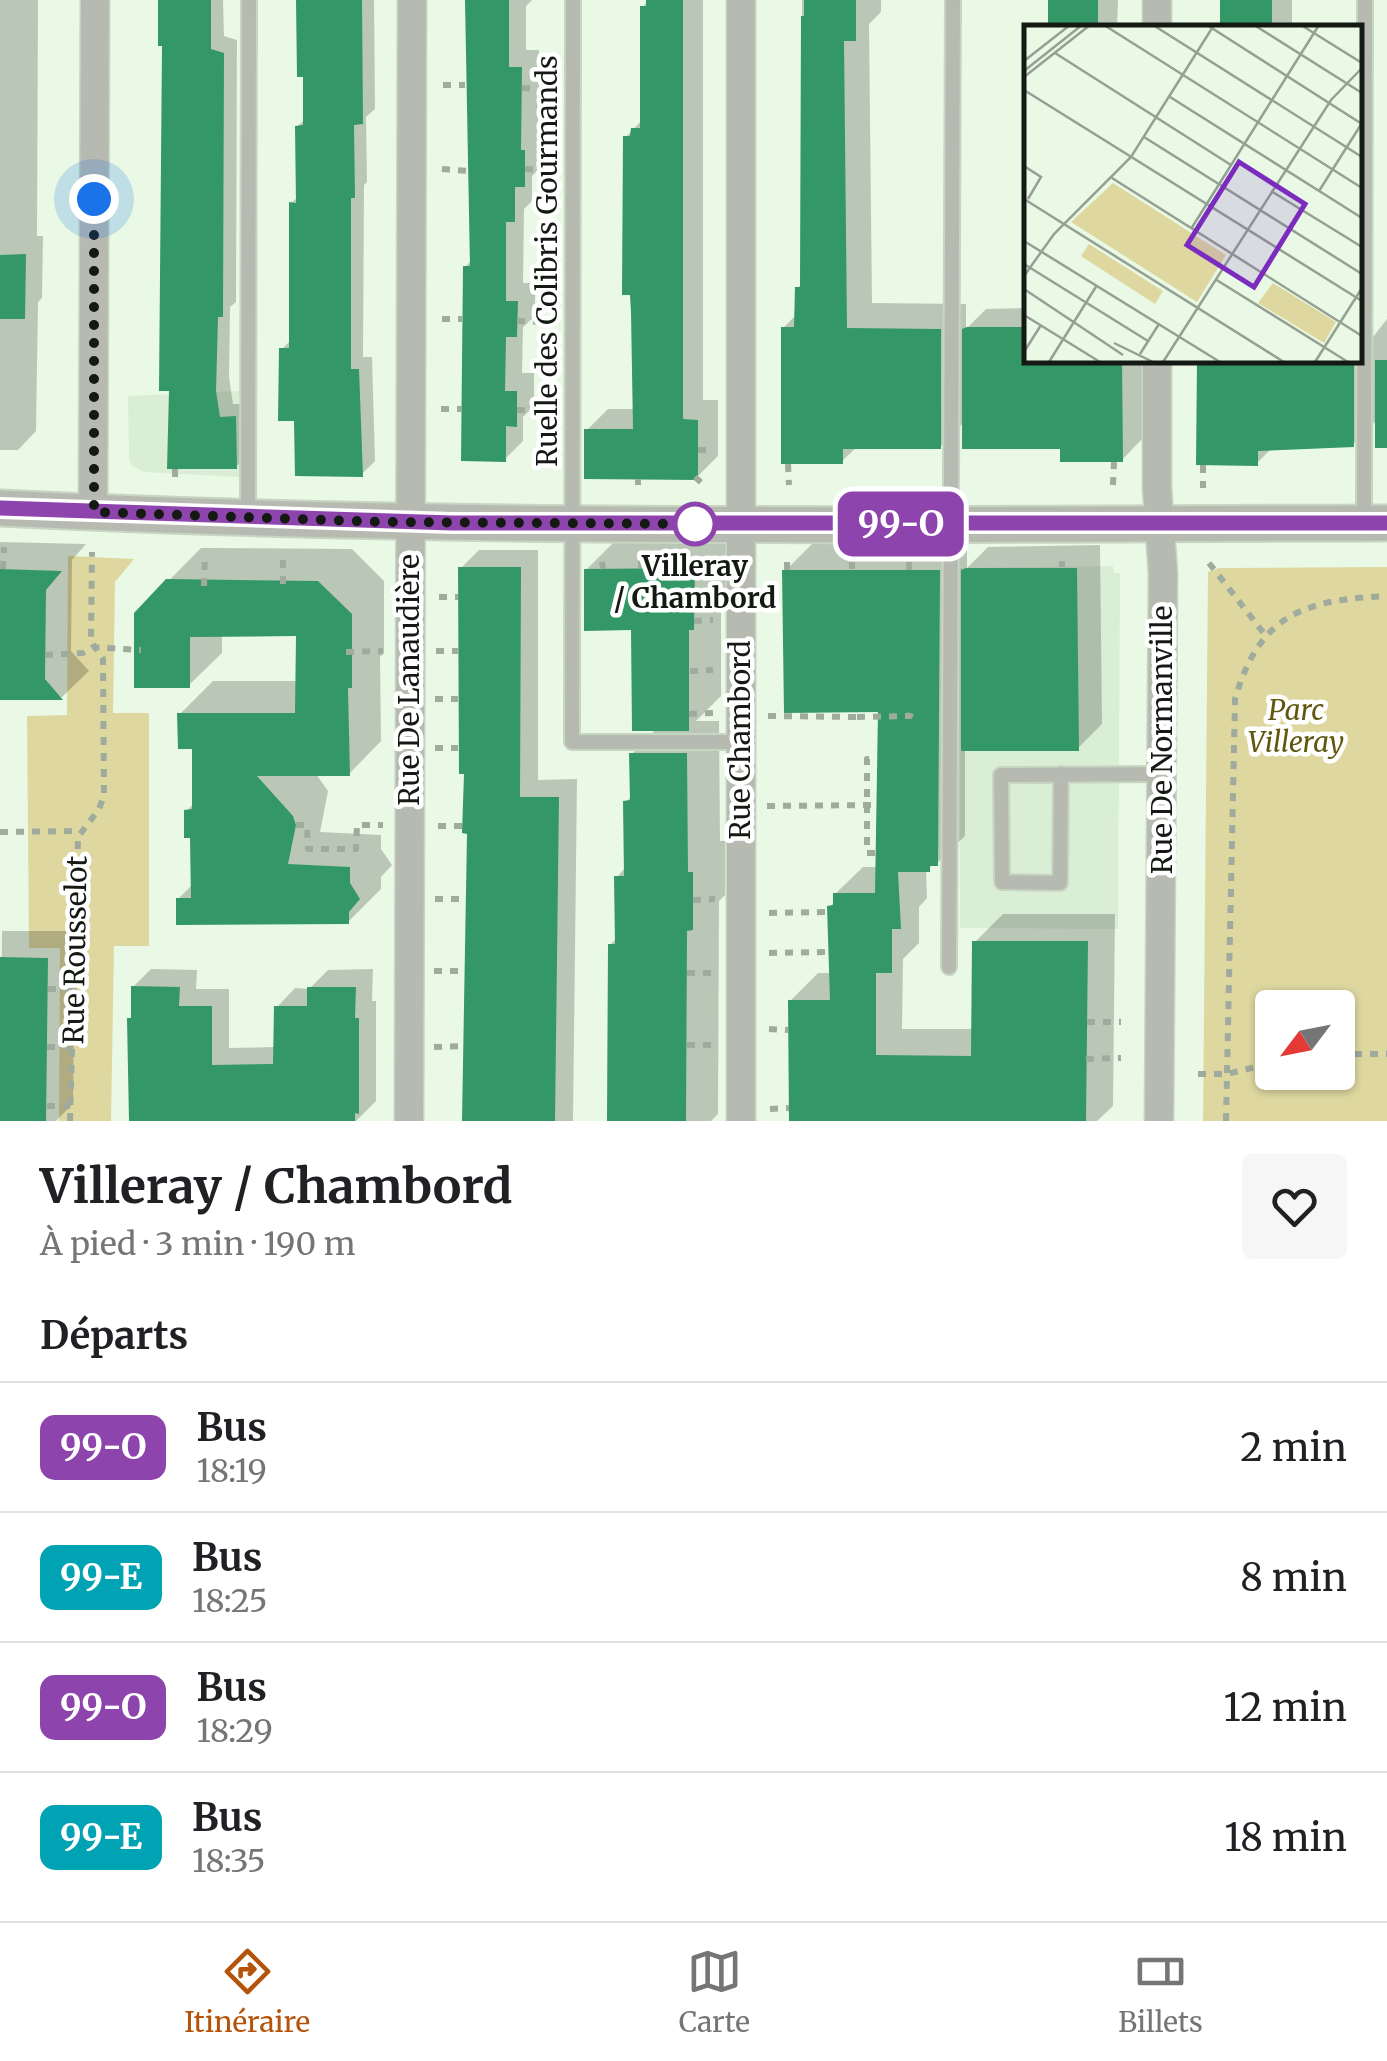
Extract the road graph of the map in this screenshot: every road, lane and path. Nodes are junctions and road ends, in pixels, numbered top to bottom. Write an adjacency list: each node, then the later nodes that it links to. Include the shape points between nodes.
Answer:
1 (95, 0): 34 (street)
2 (249, 0): 35 (lane)
3 (412, 0): 36 (street, Rue De Lanaudière)
4 (572, 0): 37 (lane, Ruelle des Colibris Gourmands)
5 (741, 0): 41 (street, Rue Chambord)
6 (953, 0): 39 (lane)
7 (1365, 0): 38 (lane)
8 (443, 85): 9 (path)
9 (465, 85)
10 (522, 88): 11 (path)
11 (552, 90)
12 (442, 170): 13 (path)
13 (470, 171)
14 (442, 319): 15 (path)
15 (462, 319)
16 (518, 321): 17 (path, via 549,320)
17 (548, 338)
18 (1157, 362): 40 (street, Rue De Normanville)
19 (547, 393): 22 (path, via 546,411)
20 (462, 408): 21 (path)
21 (441, 409)
22 (517, 410)
23 (698, 450): 24 (path)
24 (712, 450)
25 (1114, 462): 31 (path)
26 (788, 464): 30 (path)
27 (1203, 465): 32 (path)
28 (695, 476): 29 (path)
29 (703, 484)
30 (789, 485)
31 (1113, 485)
32 (1203, 488)
33 (0, 508): 34 (street)
34 (94, 512): 35 (street)
35 (248, 518): 36 (street)
36 (409, 522): 37 (street); 123 (street, Rue De Lanaudière)
37 (572, 522): 41 (street); 71 (lane, Ruelle des Colibris Gourmands, via 572,742)
38 (1376, 523): 40 (street)
39 (951, 524): 40 (street); 41 (street); 94 (lane)
40 (1159, 524): 76 (street, Rue De Normanville)
41 (739, 525): 71 (street, Rue Chambord)
42 (4, 547): 47 (path)
43 (92, 552): 56 (path, Rue Rousselot)
44 (205, 558): 48 (path)
45 (283, 560): 49 (path)
46 (1209, 563): 55 (path)
47 (2, 569)
48 (204, 586)
49 (283, 588)
50 (1387, 596): 55 (path, via 1317,604)
51 (436, 597): 52 (path)
52 (458, 597)
53 (714, 620): 54 (path)
54 (694, 621)
55 (1266, 636): 117 (path, via 1235,699)
56 (92, 647): 57 (path); 62 (path); 83 (path, Rue Rousselot, via 103,659 104,796)
57 (141, 650)
58 (383, 651): 61 (path)
59 (436, 651): 60 (path)
60 (458, 651)
61 (346, 652)
62 (45, 655)
63 (715, 670): 64 (path)
64 (690, 671)
65 (436, 699): 66 (path)
66 (458, 699)
67 (911, 712): 70 (path)
68 (715, 713): 69 (path)
69 (689, 714)
70 (767, 716)
71 (740, 742): 121 (street, Rue Chambord)
72 (435, 748): 73 (path)
73 (458, 748)
74 (876, 759): 77 (path, via 868,759)
75 (1060, 774): 75 (lane, via 1000,775 1002,882 1060,883); 76 (lane)
76 (1162, 774): 124 (street, Rue De Normanville)
77 (871, 805): 78 (path); 85 (path, via 866,853)
78 (767, 806)
79 (383, 824): 80 (path, via 357,825 356,849 308,850 307,825)
80 (296, 825)
81 (435, 826): 82 (path)
82 (462, 826)
83 (80, 831): 84 (path); 100 (path, Rue Rousselot)
84 (0, 832)
85 (875, 853)
86 (434, 899): 87 (path)
87 (463, 899)
88 (715, 899): 89 (path)
89 (692, 900)
90 (828, 912): 91 (path)
91 (767, 913)
92 (828, 952): 93 (path)
93 (767, 953)
94 (949, 967)
95 (458, 970): 96 (path)
96 (434, 971)
97 (687, 973): 98 (path)
98 (715, 973)
99 (48, 989): 100 (path)
100 (74, 989): 110 (path, Rue Rousselot)
101 (1086, 1022): 102 (path)
102 (1121, 1022)
103 (767, 1029): 104 (path)
104 (788, 1030)
105 (687, 1045): 106 (path)
106 (715, 1045)
107 (463, 1046): 109 (path)
108 (48, 1047): 110 (path)
109 (434, 1047)
110 (72, 1048): 119 (path, Rue Rousselot)
111 (1355, 1054): 112 (path)
112 (1387, 1054)
113 (1121, 1058): 114 (path)
114 (1086, 1059)
115 (1255, 1067): 117 (path)
116 (1198, 1074): 117 (path)
117 (1227, 1074): 125 (path)
118 (46, 1106): 119 (path)
119 (71, 1106): 122 (path, Rue Rousselot)
120 (789, 1108): 121 (path)
121 (754, 1115)
122 (70, 1121)
123 (409, 1121)
124 (1159, 1121)
125 (1226, 1121)

